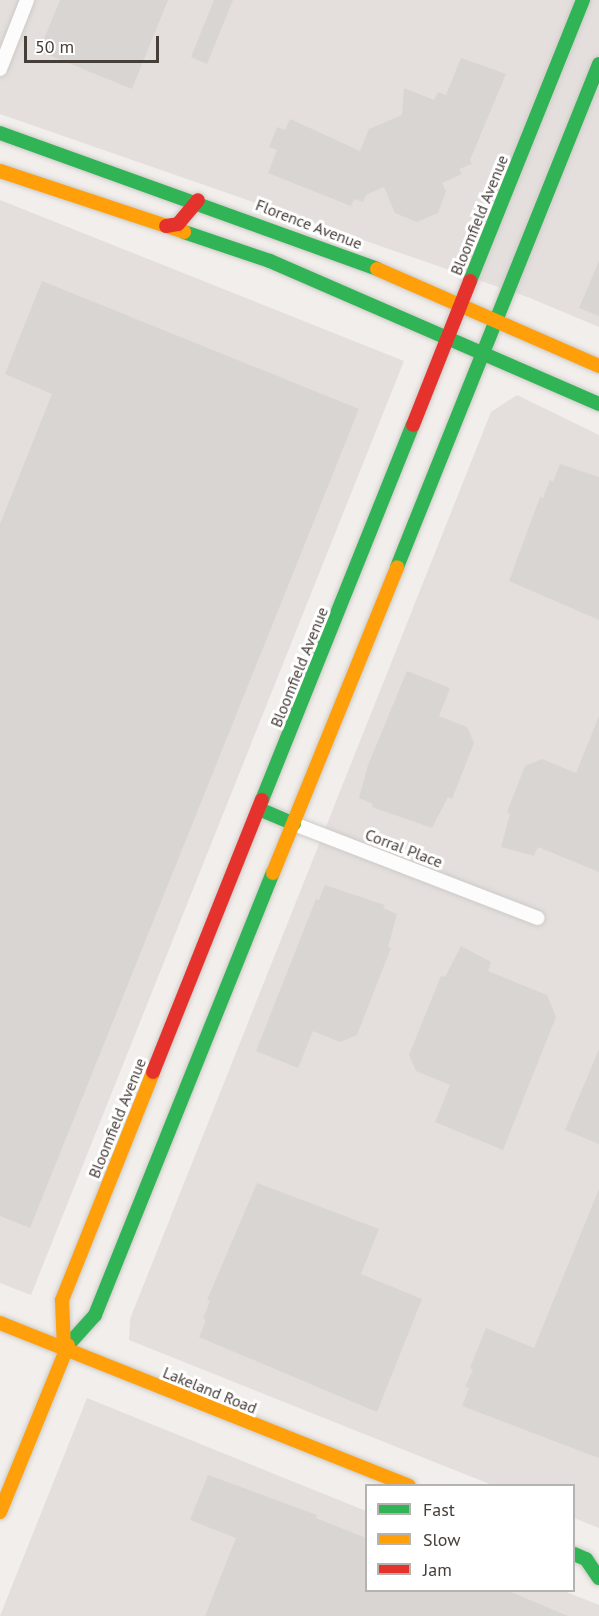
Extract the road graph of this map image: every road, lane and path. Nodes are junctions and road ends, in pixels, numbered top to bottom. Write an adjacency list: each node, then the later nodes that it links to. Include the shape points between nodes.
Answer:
1 (27, 0): 4 (street)
2 (583, 0): 9 (main road, Bloomfield Avenue)
3 (599, 64): 10 (main road, Bloomfield Avenue)
4 (0, 69)
5 (0, 133): 7 (main road, Florence Avenue)
6 (0, 171): 8 (main road)
7 (198, 200): 8 (main road, via 178,224); 9 (main road, Florence Avenue, via 342,253)
8 (166, 226): 11 (main road, via 270,261)
9 (460, 305): 10 (main road, Florence Avenue); 11 (main road, Bloomfield Avenue)
10 (496, 321): 12 (main road, Bloomfield Avenue); 13 (main road, Florence Avenue)
11 (447, 338): 12 (main road); 15 (main road, Bloomfield Avenue)
12 (484, 352): 14 (main road); 16 (main road, Bloomfield Avenue)
13 (599, 366)
14 (599, 404)
15 (259, 809): 16 (main road, Corral Place); 19 (main road, Bloomfield Avenue, via 62,1300)
16 (294, 824): 17 (street, Corral Place); 19 (main road, Bloomfield Avenue, via 95,1315)
17 (537, 918)
18 (0, 1323): 19 (main road, Lakeland Road)
19 (64, 1348): 20 (main road, Lakeland Road); 21 (main road, Bloomfield Avenue)
20 (406, 1484)
21 (0, 1512)
22 (599, 1554): 23 (main road)
23 (580, 1557): 24 (main road)
24 (599, 1578)

